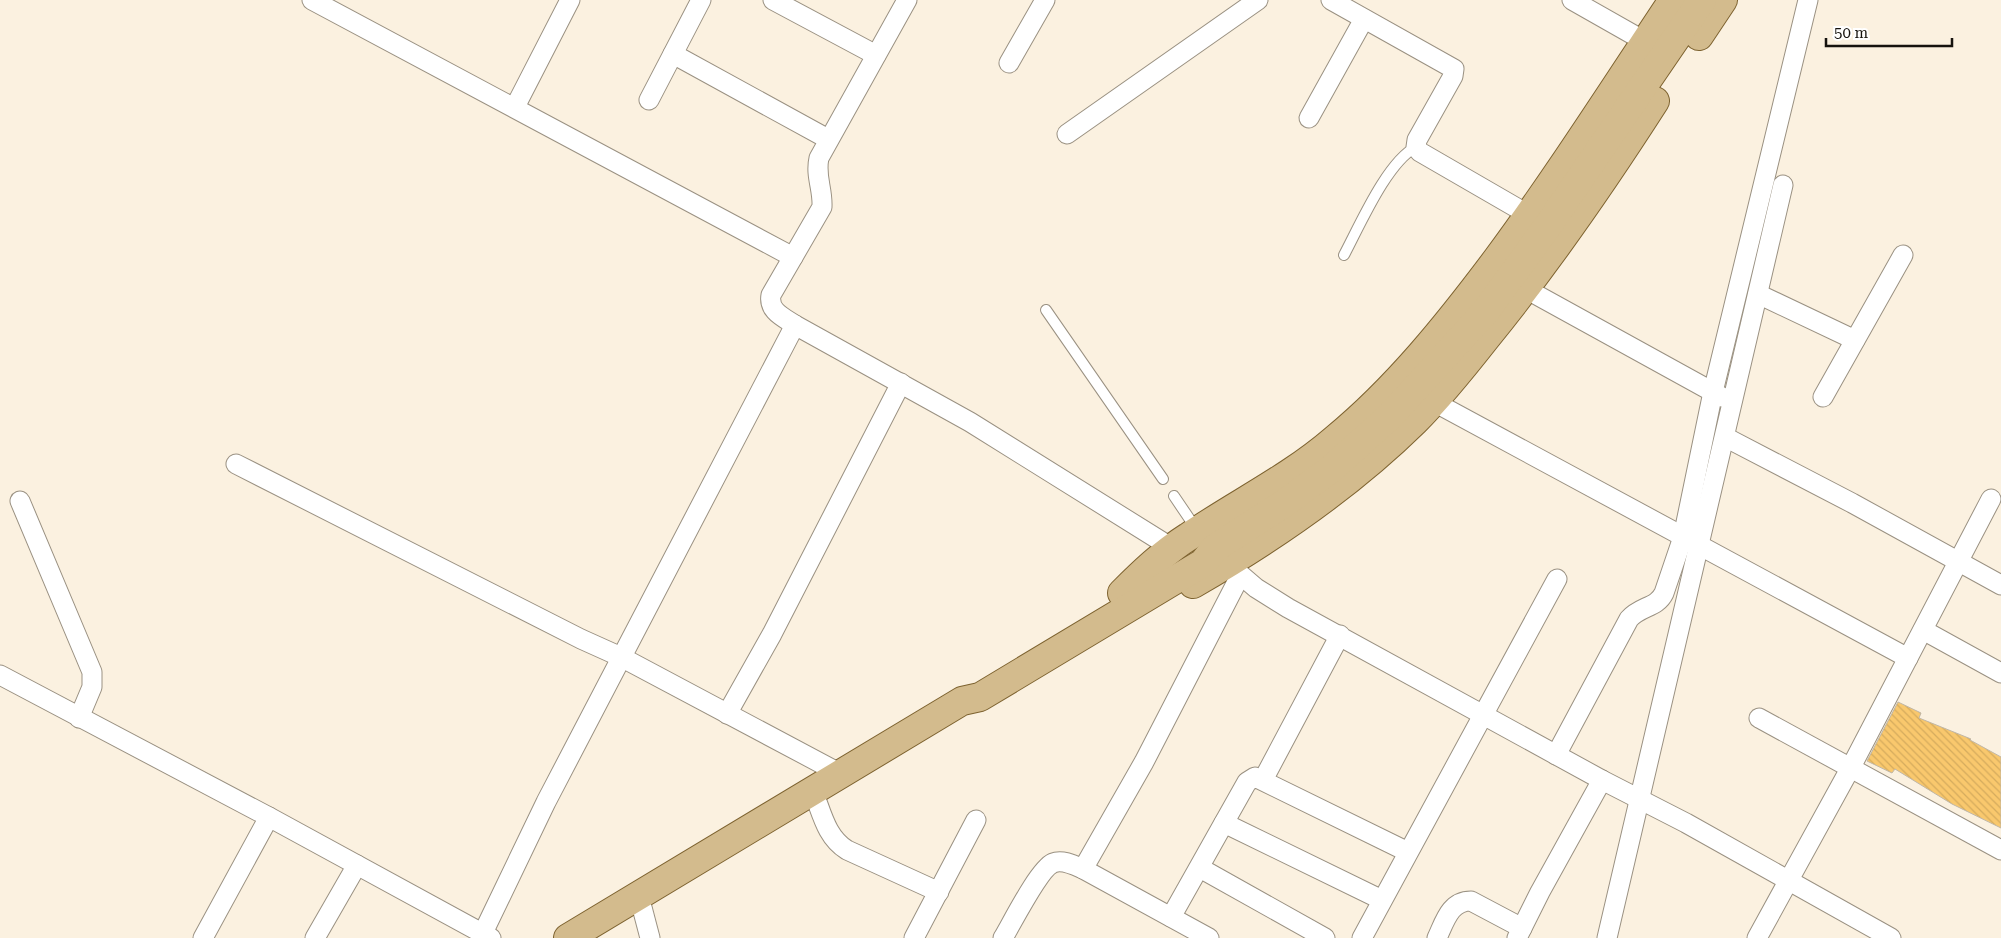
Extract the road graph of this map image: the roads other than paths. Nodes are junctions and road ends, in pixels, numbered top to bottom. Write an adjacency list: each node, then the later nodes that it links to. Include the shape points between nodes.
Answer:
1 (312, 0): 20 (street)
2 (701, 0): 16 (street)
3 (773, 0): 17 (street)
4 (907, 0): 17 (street)
5 (1045, 0): 18 (street)
6 (1258, 0): 22 (street)
7 (1331, 0): 14 (street)
8 (1572, 0): 15 (street)
9 (1673, 0): 15 (main road)
10 (1702, 0): 49 (main road, via 1547,228 1486,311 1389,417 1331,468)
11 (1723, 0): 30 (main road, via 1578,218)
12 (1808, 0): 25 (street)
13 (563, 2): 20 (street)
14 (1364, 19): 21 (street); 24 (street, via 1454,69)
15 (1646, 42): 26 (main road)
16 (673, 54): 19 (street); 23 (street)
17 (876, 55): 23 (street)
18 (1009, 62)
19 (649, 100)
20 (514, 107): 29 (street)
21 (1308, 118)
22 (1067, 134)
23 (828, 139): 29 (street, via 816,170 823,193 822,207)
24 (1416, 146): 26 (street, via 1420,152); 28 (lane, via 1392,169)
25 (1760, 197): 31 (street, via 1781,194); 36 (street)
26 (1529, 215): 49 (main road, via 1475,288 1386,392 1328,445 1241,505)
27 (1903, 254): 34 (street)
28 (1344, 255)
29 (793, 257): 33 (street, via 771,295 770,303 773,309)
30 (1526, 289): 36 (street); 38 (main road)
31 (1758, 294): 34 (street); 39 (street)
32 (1046, 310): 42 (lane)
33 (795, 325): 35 (street); 56 (street)
34 (1855, 340): 37 (street)
35 (901, 383): 48 (street, via 970,422); 60 (street, via 772,634)
36 (1713, 392): 39 (street); 46 (street)
37 (1823, 397)
38 (1434, 402): 46 (street); 49 (main road, via 1353,478 1294,522)
39 (1733, 402): 40 (street)
40 (1725, 437): 47 (street); 50 (street)
41 (236, 464): 56 (street, via 581,639)
42 (1163, 480)
43 (1174, 496): 49 (lane)
44 (1991, 498): 50 (street)
45 (20, 501): 62 (street, via 92,672 92,687)
46 (1683, 536): 47 (street); 64 (street, via 1660,601 1636,610 1629,619)
47 (1700, 547): 57 (street); 70 (street)
48 (1172, 548): 49 (main road); 53 (main road)
49 (1220, 555): 53 (main road, via 1196,551); 55 (street, via 1288,608); 77 (street, via 1144,762)
50 (1959, 561): 52 (street); 54 (street)
51 (1556, 578): 61 (street)
52 (2001, 585)
53 (1126, 600): 66 (main road, via 1031,658 975,685 962,701)
54 (1923, 630): 57 (street); 58 (street)
55 (1340, 635): 61 (street); 67 (street)
56 (621, 656): 60 (street); 85 (street, via 546,802)
57 (1908, 658): 65 (street)
58 (2001, 673)
59 (0, 675): 62 (street)
60 (727, 714): 66 (street)
61 (1482, 714): 64 (street); 75 (street)
62 (79, 718): 71 (street)
63 (1759, 718): 65 (street)
64 (1556, 755): 68 (street)
65 (1851, 767): 74 (street); 79 (street)
66 (841, 774): 69 (main road)
67 (1263, 780): 73 (street, via 1250,778); 75 (street)
68 (1602, 780): 70 (street); 84 (street)
69 (813, 791): 80 (street, via 836,844); 81 (main road)
70 (1639, 797): 79 (street); 96 (street)
71 (269, 817): 76 (street); 86 (street)
72 (976, 820): 80 (street)
73 (1224, 823): 78 (street); 82 (street)
74 (2001, 850)
75 (1408, 852): 82 (street)
76 (357, 865): 85 (street); 87 (street)
77 (1083, 868): 83 (street); 91 (street, via 1059,862 1042,872)
78 (1200, 868): 83 (street); 93 (street)
79 (1788, 879): 97 (street); 98 (street)
80 (939, 892): 90 (street)
81 (639, 896): 88 (main road); 89 (street)
82 (1382, 900): 94 (street)
83 (1171, 917): 92 (street)
84 (1520, 933): 95 (street, via 1471,901 1461,901 1453,906)
85 (487, 936)
86 (203, 938)
87 (315, 938)
88 (568, 938)
89 (650, 938)
90 (914, 938)
91 (1004, 938)
92 (1209, 938)
93 (1325, 938)
94 (1362, 938)
95 (1437, 938)
96 (1608, 938)
97 (1757, 938)
98 (1891, 938)

